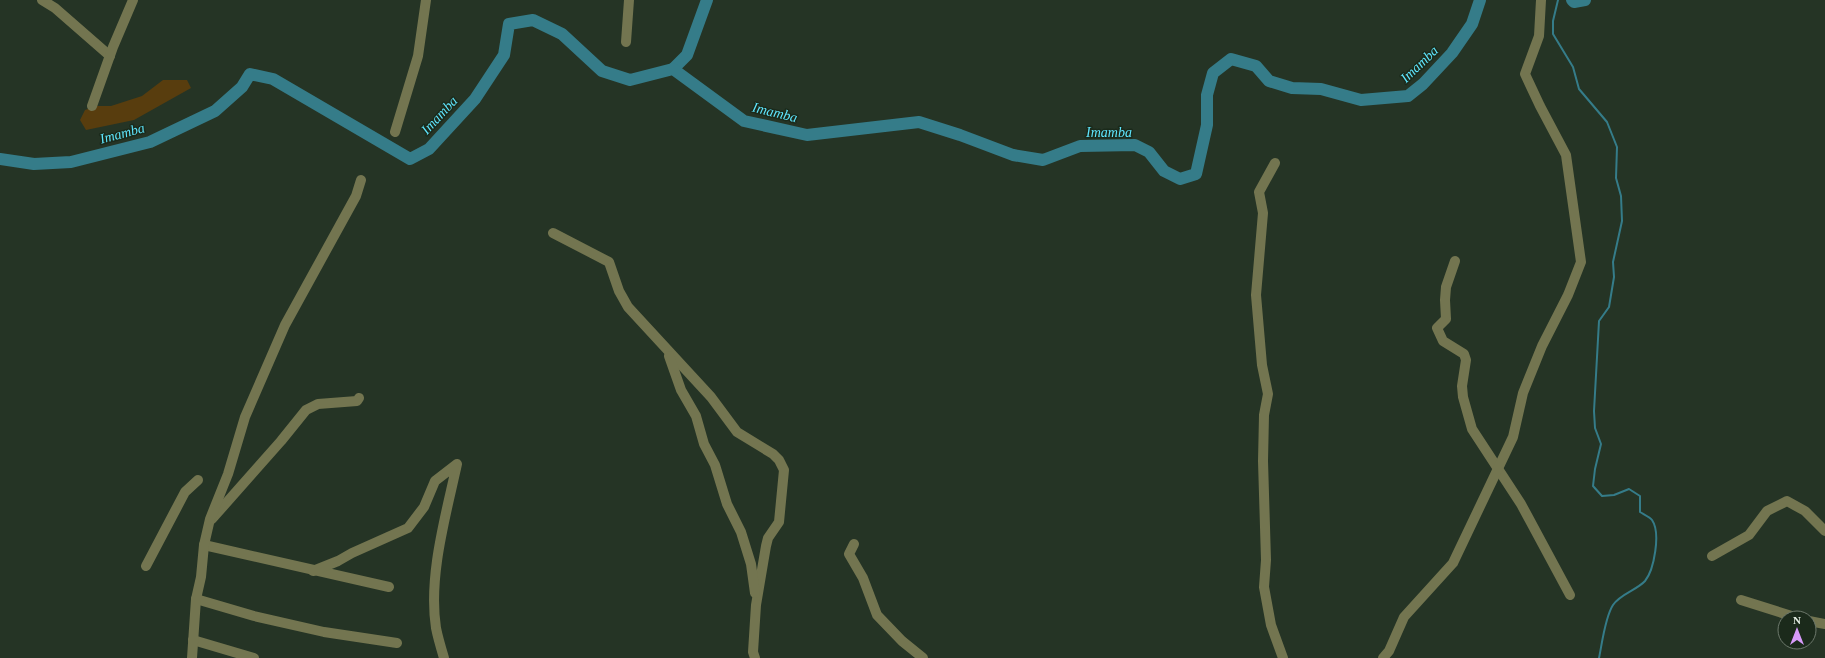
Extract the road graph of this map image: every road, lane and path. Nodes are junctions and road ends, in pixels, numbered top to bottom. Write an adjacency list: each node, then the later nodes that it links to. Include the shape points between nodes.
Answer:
1 (42, 0): 7 (street, via 55,8)
2 (133, 0): 7 (street)
3 (426, 0): 9 (street, via 418,56)
4 (628, 0): 6 (street)
5 (1541, 0): 16 (street, via 1539,36 1525,74 1566,155 1581,262 1568,295 1542,346 1523,393 1513,437)
6 (626, 42)
7 (110, 56): 8 (street)
8 (92, 106)
9 (395, 132)
10 (1275, 163): 38 (street, via 1259,192 1263,213 1256,295 1262,365 1268,394 1263,431 1266,560 1264,587 1271,625)
11 (361, 180): 18 (street, via 356,196 285,325 253,397)
12 (553, 233): 14 (street, via 609,262 619,291 628,307)
13 (1455, 261): 16 (street, via 1446,287 1446,319 1437,328 1443,342 1464,354 1466,360 1463,397 1472,429)
14 (668, 351): 29 (street, via 681,390 696,416 704,444 715,466 726,504 741,532 751,564); 29 (street, via 711,397 737,432 772,454 784,470 779,522 768,538)
15 (359, 398): 18 (street, via 357,401 318,404 306,410)
16 (1497, 469): 26 (street, via 1521,504); 39 (street, via 1453,563 1404,617)
17 (198, 480): 23 (street, via 185,492)
18 (209, 522): 21 (street)
19 (1825, 531): 22 (street, via 1805,511 1787,501 1767,511 1749,535)
20 (854, 544): 37 (street, via 849,554 863,578 877,615)
21 (204, 545): 24 (street); 27 (street)
22 (1712, 556)
23 (146, 566)
24 (313, 571): 25 (street); 35 (street, via 408,528 424,507 435,481 457,464 438,553 435,580 436,628)
25 (389, 587)
26 (1570, 595)
27 (196, 599): 31 (street); 32 (street, via 324,632)
28 (1741, 600): 30 (street)
29 (756, 605): 36 (street, via 753,652)
30 (1777, 611)
31 (193, 640): 33 (street); 34 (street)
32 (397, 642)
33 (192, 658)
34 (254, 658)
35 (444, 658)
36 (755, 658)
37 (923, 658)
38 (1283, 658)
39 (1382, 658)

